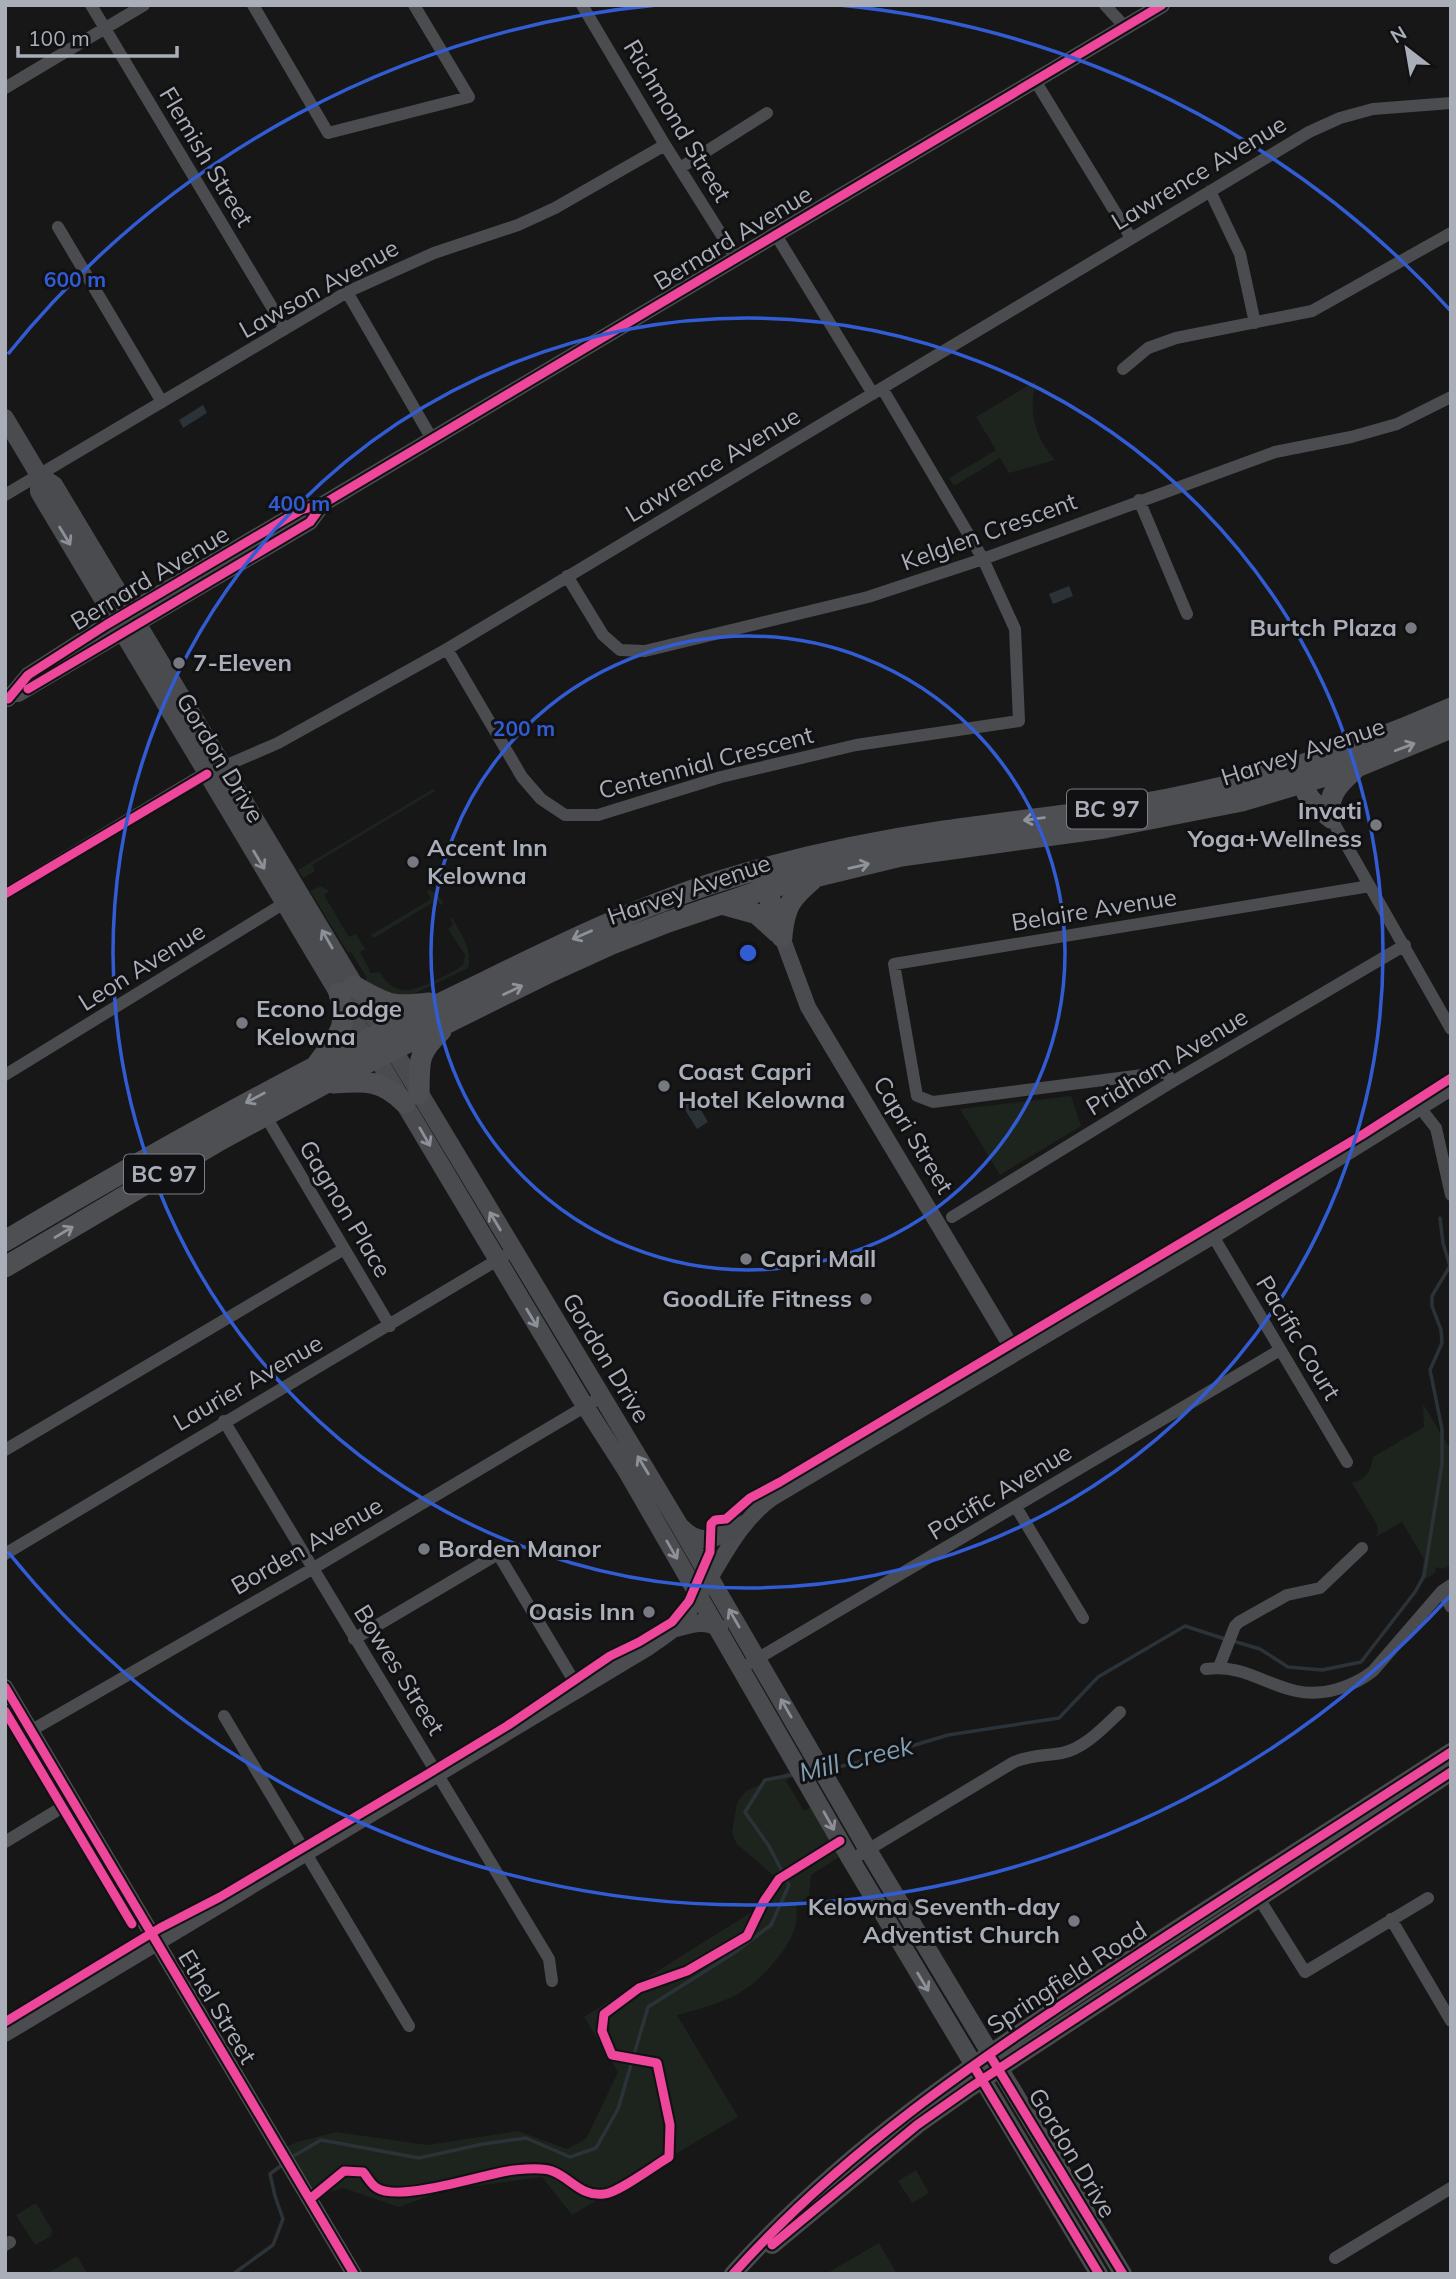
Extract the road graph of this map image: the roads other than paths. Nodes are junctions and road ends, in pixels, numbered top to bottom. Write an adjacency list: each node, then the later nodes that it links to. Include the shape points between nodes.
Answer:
1 (91, 5): 9 (street, Flemish Street)
2 (144, 5): 9 (street)
3 (253, 5): 4 (street, via 328,133 469,97)
4 (414, 5)
5 (582, 5): 14 (street, Richmond Street)
6 (1105, 5): 8 (street)
7 (1162, 5): 8 (street, Bernard Avenue)
8 (1125, 27): 10 (street, Bernard Avenue)
9 (105, 29): 11 (street); 24 (street, Flemish Street)
10 (1036, 82): 19 (street, Bernard Avenue); 20 (street)
11 (5, 88)
12 (1451, 103): 16 (street, Lawrence Avenue, via 1374,109 1340,118)
13 (767, 113): 15 (street)
14 (665, 145): 15 (street, Richmond Street); 22 (street, Lawson Avenue, via 555,208 433,253)
15 (680, 168): 21 (street, Richmond Street)
16 (1210, 191): 20 (street, Lawrence Avenue); 23 (street, via 1240,254)
17 (58, 227): 28 (street)
18 (1451, 233): 23 (street, via 1311,311)
19 (776, 235): 21 (street, Bernard Avenue); 26 (street)
20 (1131, 238): 26 (street, Lawrence Avenue)
21 (736, 258): 30 (street, Bernard Avenue)
22 (347, 292): 24 (street, Lawson Avenue); 30 (street)
23 (1255, 323): 25 (street, via 1176,338 1148,348)
24 (285, 329): 28 (street, Lawson Avenue)
25 (1123, 369)
26 (878, 391): 34 (street); 35 (street, Lawrence Avenue)
27 (1451, 397): 33 (street, Kelglen Crescent, via 1397,425 1275,452)
28 (162, 402): 31 (street, Lawson Avenue)
29 (5, 418): 31 (main road, Gordon Drive)
30 (432, 439): 37 (street, Bernard Avenue, via 323,504 310,523)
31 (40, 475): 32 (street, Lawson Avenue); 37 (main road, Gordon Drive, via 39,492)
32 (5, 495)
33 (1139, 500): 34 (street, Kelglen Crescent); 36 (street)
34 (983, 559): 35 (street, Kelglen Crescent, via 868,597 645,652 620,650 603,635); 38 (street, Centennial Crescent, via 1015,629 1020,721 856,745 721,777 598,815 565,815 541,799 522,777)
35 (567, 576): 38 (street, Lawrence Avenue)
36 (1187, 614)
37 (127, 622): 39 (street, Bernard Avenue, via 29,675); 44 (main road, Gordon Drive)
38 (447, 649): 44 (street, Lawrence Avenue, via 278,743)
39 (7, 700)
40 (1451, 708): 42 (highway, Harvey Avenue / BC 97)
41 (1451, 728): 43 (highway, Harvey Avenue / BC 97, one-way to 41)
42 (1316, 759): 45 (highway); 47 (highway, Harvey Avenue / BC 97, one-way to 47, via 1171,798 943,831)
43 (1359, 766): 45 (highway, Harvey Avenue / BC 97); 46 (highway, via 1334,791)
44 (215, 770): 51 (main road, Gordon Drive); 52 (street, Lawrence Avenue); 53 (main road, Gordon Drive, one-way to 53)
45 (1303, 784): 46 (highway); 48 (highway, Harvey Avenue / BC 97, one-way to 45, via 901,856 1142,822)
46 (1331, 818): 49 (street)
47 (785, 864): 50 (highway, via 772,876); 58 (highway, Harvey Avenue / BC 97, one-way to 58, via 660,902 540,954)
48 (816, 876): 50 (highway, Harvey Avenue / BC 97); 55 (highway, via 793,896)
49 (1370, 886): 56 (street); 63 (street, Belaire Avenue, via 894,964 917,1096 933,1102 1166,1072)
50 (769, 888): 54 (highway, Harvey Avenue / BC 97); 55 (highway)
51 (300, 893): 53 (street, Leon Avenue); 57 (main road, Gordon Drive, one-way to 51)
52 (5, 894)
53 (285, 903): 57 (main road, Gordon Drive); 61 (street, Leon Avenue)
54 (721, 904): 55 (highway, via 757,914); 58 (highway, Harvey Avenue / BC 97, one-way to 54)
55 (782, 937): 77 (street, Capri Street, via 808,1007)
56 (1405, 945): 59 (street); 63 (street, Pridham Avenue)
57 (346, 989): 58 (highway, via 386,1005); 60 (main road, Gordon Drive); 62 (highway, via 342,1028)
58 (448, 1011): 60 (highway, Harvey Avenue / BC 97); 65 (highway, via 425,1046)
59 (1451, 1029)
60 (380, 1045): 62 (highway, Harvey Avenue / BC 97); 65 (main road, Gordon Drive)
61 (5, 1075)
62 (320, 1075): 65 (highway, via 375,1083); 67 (highway, Harvey Avenue / BC 97); 71 (highway, Harvey Avenue / BC 97, one-way to 71, via 183,1136)
63 (1172, 1082): 69 (street, Pridham Avenue)
64 (1451, 1088): 66 (street)
65 (412, 1098): 73 (main road, Gordon Drive)
66 (1420, 1108): 68 (street, via 1436,1128); 70 (street)
67 (265, 1115): 72 (street, Gagnon Place); 74 (highway, Harvey Avenue / BC 97, one-way to 67)
68 (1451, 1195)
69 (952, 1217)
70 (1213, 1236): 76 (street, Pacific Court); 77 (street)
71 (5, 1241)
72 (344, 1249): 75 (street, Gagnon Place); 81 (street)
73 (505, 1255): 75 (street, Laurier Avenue); 78 (main road, Gordon Drive); 79 (main road, Gordon Drive, one-way to 79)
74 (5, 1267)
75 (390, 1326): 80 (street, Laurier Avenue)
76 (1280, 1350): 82 (street, Pacific Court); 83 (street, Pacific Avenue)
77 (1015, 1353): 85 (street, via 772,1498)
78 (601, 1397): 79 (street, Borden Avenue); 84 (main road, Gordon Drive, one-way to 78)
79 (585, 1406): 88 (street, Borden Avenue); 91 (main road, Gordon Drive, one-way to 91)
80 (224, 1421): 87 (street, Laurier Avenue); 88 (street, Bowes Street)
81 (5, 1450)
82 (1347, 1462)
83 (1016, 1507): 93 (street); 97 (street, Pacific Avenue)
84 (678, 1523): 85 (main road, via 691,1537 706,1540); 89 (main road, Gordon Drive)
85 (744, 1524): 89 (street)
86 (1362, 1548): 90 (street, via 1320,1588 1287,1595 1239,1622 1213,1668 1236,1668 1295,1691 1343,1687 1373,1671)
87 (5, 1553)
88 (312, 1569): 96 (street, Bowes Street); 103 (street, Borden Avenue)
89 (709, 1577): 91 (street); 97 (main road, Gordon Drive, one-way to 89)
90 (1446, 1588): 92 (street)
91 (699, 1595): 94 (street); 95 (main road, Gordon Drive)
92 (1451, 1607)
93 (1083, 1618)
94 (676, 1628): 95 (main road, via 699,1622); 100 (street)
95 (719, 1628): 98 (main road, Gordon Drive)
96 (354, 1639): 100 (street, via 498,1554); 107 (street, Bowes Street)
97 (758, 1659): 98 (street, Pacific Avenue); 105 (main road, Gordon Drive, one-way to 97)
98 (742, 1668): 105 (main road, Gordon Drive)
99 (5, 1687): 103 (street, Ethel Street)
100 (580, 1691): 107 (street)
101 (1120, 1712): 110 (street, via 1080,1745 1014,1762)
102 (224, 1717): 111 (street)
103 (32, 1730): 108 (street, Ethel Street)
104 (1451, 1752): 113 (main road, Springfield Road)
105 (810, 1770): 110 (main road, Gordon Drive); 112 (main road, Gordon Drive, one-way to 112)
106 (1451, 1772): 115 (main road, Springfield Road)
107 (440, 1775): 111 (street); 118 (street, Bowes Street, via 548,1959)
108 (74, 1800): 109 (street); 117 (street, Ethel Street)
109 (5, 1842)
110 (868, 1850): 112 (street); 122 (main road, Gordon Drive)
111 (305, 1855): 117 (street); 120 (street)
112 (851, 1860): 123 (main road, Gordon Drive, one-way to 123)
113 (1249, 1882): 115 (street); 122 (main road, Springfield Road)
114 (1428, 1898): 116 (street)
115 (1259, 1899): 116 (street, via 1305,1972); 124 (main road, Springfield Road)
116 (1391, 1919): 119 (street)
117 (158, 1944): 121 (street); 129 (street, Ethel Street)
118 (552, 1981)
119 (1451, 2021)
120 (409, 2026)
121 (5, 2034)
122 (989, 2052): 123 (main road, Springfield Road); 124 (main road, Gordon Drive)
123 (973, 2064): 125 (main road, Gordon Drive); 130 (main road, Springfield Road, via 825,2181 770,2232)
124 (998, 2069): 125 (main road, Springfield Road); 128 (main road, Gordon Drive)
125 (982, 2080): 130 (main road, Springfield Road, via 918,2125); 131 (main road, Gordon Drive)
126 (1451, 2188): 127 (street)
127 (1335, 2259)
128 (1121, 2273)
129 (354, 2274)
130 (735, 2274)
131 (1098, 2274)

